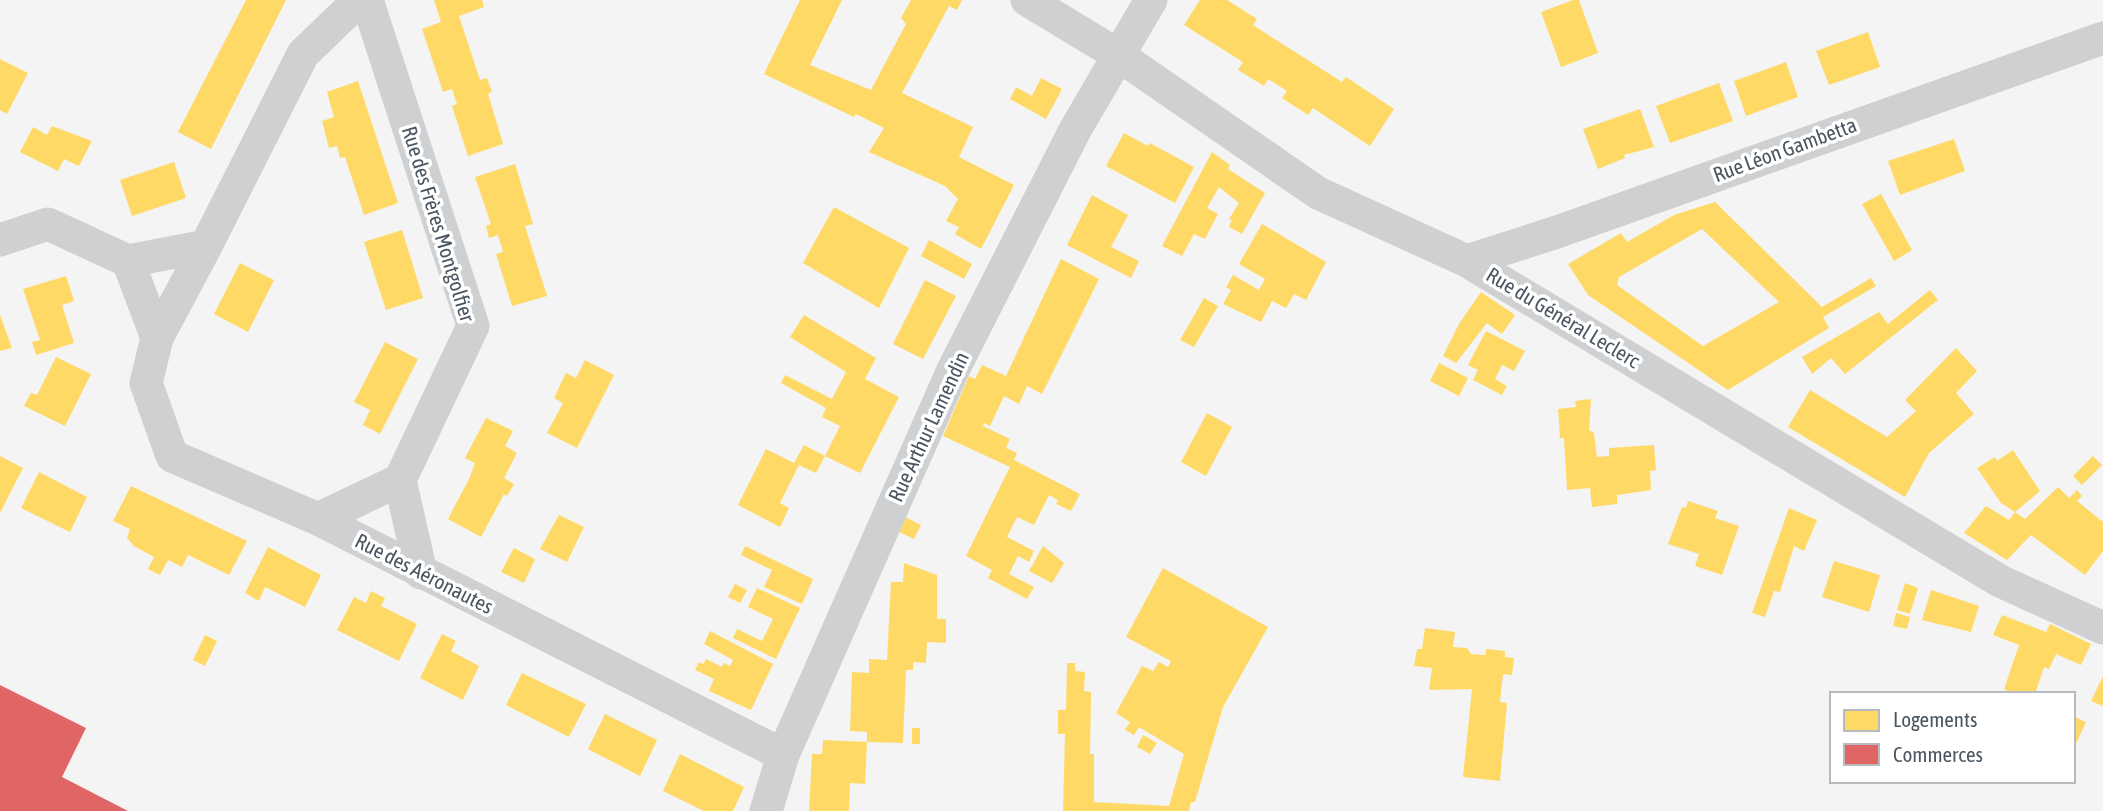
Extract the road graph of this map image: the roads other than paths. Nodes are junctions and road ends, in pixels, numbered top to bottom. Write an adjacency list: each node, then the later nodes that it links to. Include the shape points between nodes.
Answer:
1 (359, 0): 8 (street, Rue des Aéronautes, via 303,54)
2 (367, 0): 12 (street, Rue des Frères Montgolfier, via 472,326)
3 (1027, 0): 6 (street, Rue du Général Leclerc)
4 (1151, 0): 6 (street, Rue Arthur Lamendin)
5 (2103, 38): 10 (street, Rue Léon Gambetta)
6 (1118, 55): 10 (street, Rue du Général Leclerc, via 1318,193); 16 (street, Rue Arthur Lamendin, via 953,370)
7 (0, 240): 9 (street, via 48,224)
8 (206, 246): 9 (street); 11 (street, Rue des Aéronautes)
9 (128, 261): 11 (street)
10 (1467, 261): 15 (street, Rue du Général Leclerc, via 2000,581)
11 (157, 338): 13 (street, Rue des Aéronautes, via 146,383 172,456)
12 (400, 480): 13 (street); 14 (street)
13 (318, 519): 14 (street, Rue des Aéronautes)
14 (421, 573): 16 (street, Rue des Aéronautes)
15 (2103, 628)
16 (783, 755): 17 (street, Rue Arthur Lamendin)
17 (766, 811)

